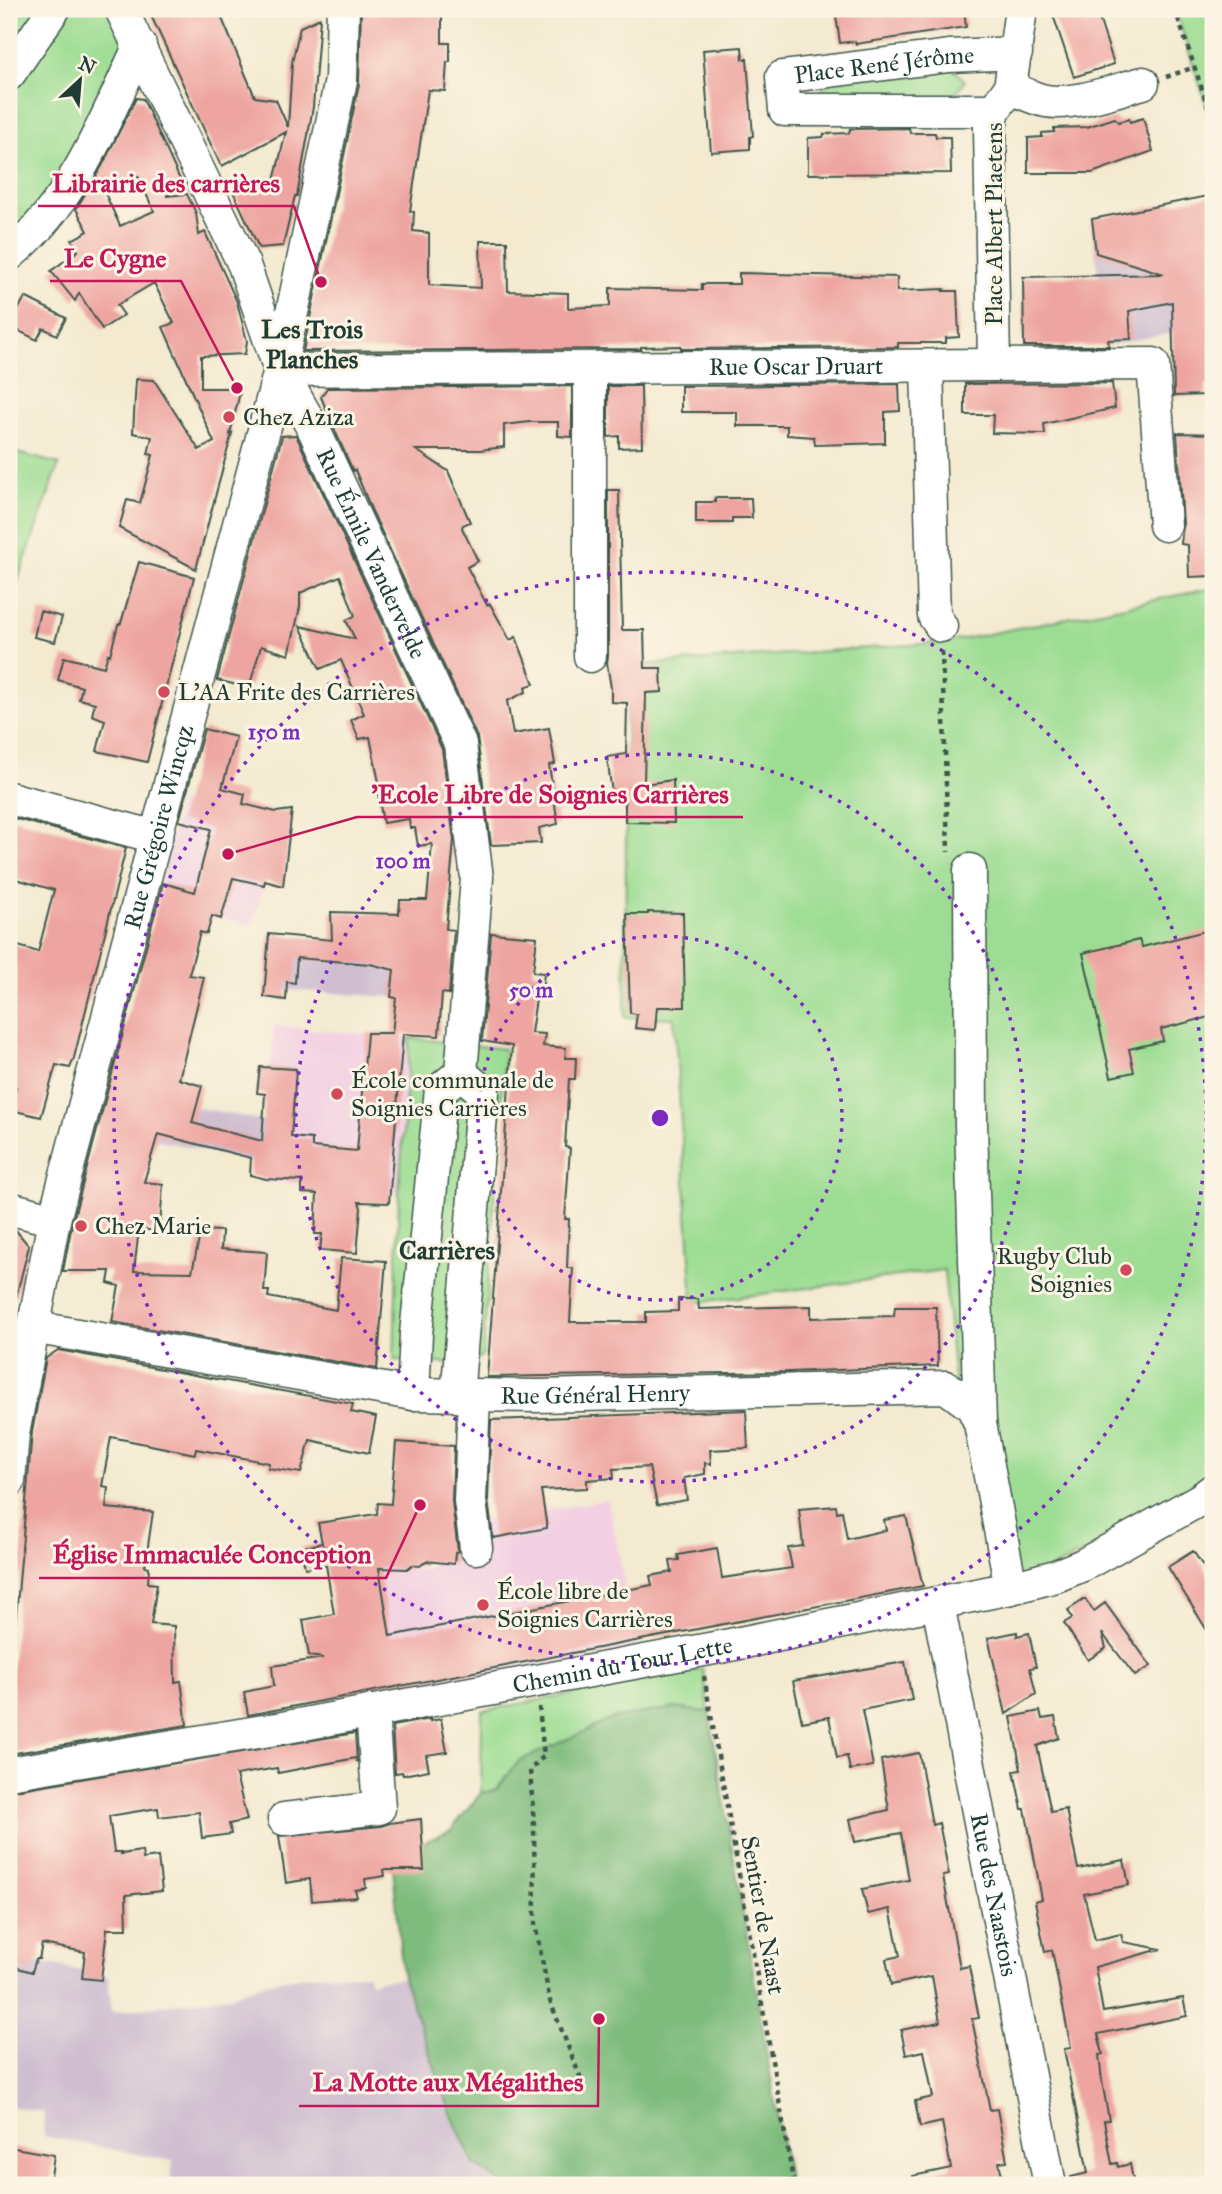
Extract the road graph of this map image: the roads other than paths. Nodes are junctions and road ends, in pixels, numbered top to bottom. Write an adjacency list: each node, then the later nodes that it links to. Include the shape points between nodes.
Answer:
1 (54, 9): 7 (street)
2 (121, 9): 5 (street, Rue Émile Vandervelde)
3 (343, 9): 14 (street, Rue Grégoire Wincqz, via 341,80)
4 (1021, 9): 6 (street, Place Albert Plaetens)
5 (140, 45): 10 (street, via 90,154 56,206); 14 (street, Rue Émile Vandervelde, via 244,265)
6 (1016, 53): 9 (street, Place Albert Plaetens); 9 (street, Place René Jérôme, via 949,56 782,77 785,110)
7 (9, 74)
8 (1143, 83): 9 (street, Place Albert Plaetens, via 1055,102)
9 (1002, 99): 11 (street, Place Albert Plaetens, via 990,127)
10 (9, 255)
11 (994, 365): 12 (street, Rue Oscar Druart); 15 (street, Rue Oscar Druart, via 1153,364)
12 (927, 366): 13 (street, Rue Oscar Druart); 16 (street, via 934,615)
13 (590, 368): 14 (street, Rue Oscar Druart); 17 (street)
14 (279, 370): 19 (street, Rue Grégoire Wincqz); 21 (street, Rue Émile Vandervelde, via 314,430 460,744 477,878)
15 (1165, 525)
16 (941, 626)
17 (590, 656)
18 (9, 798): 19 (street)
19 (156, 837): 23 (street, Rue Grégoire Wincqz)
20 (970, 870): 27 (street, via 971,1125)
21 (461, 1073): 25 (street, via 441,1089); 26 (street, via 483,1092)
22 (9, 1209): 23 (street)
23 (54, 1220): 24 (street, Rue Grégoire Wincqz)
24 (32, 1327): 25 (street, Rue Général Henry); 28 (street, Rue Grégoire Wincqz)
25 (412, 1394): 26 (street, Rue Général Henry)
26 (465, 1396): 27 (street, Rue Général Henry, via 946,1387 972,1406); 31 (street)
27 (980, 1423): 32 (street, Rue Général Henry)
28 (11, 1434): 29 (street, Rue Grégoire Wincqz)
29 (9, 1481)
30 (1209, 1503): 32 (street, Chemin du Tour Lette, via 1083,1565)
31 (476, 1548)
32 (1011, 1588): 33 (street, Chemin du Tour Lette)
33 (938, 1604): 34 (street, Chemin du Tour Lette); 37 (street, Rue des Naastois)
34 (372, 1711): 35 (street, Chemin du Tour Lette); 36 (street, via 379,1808)
35 (9, 1773)
36 (285, 1819)
37 (1050, 2185)

